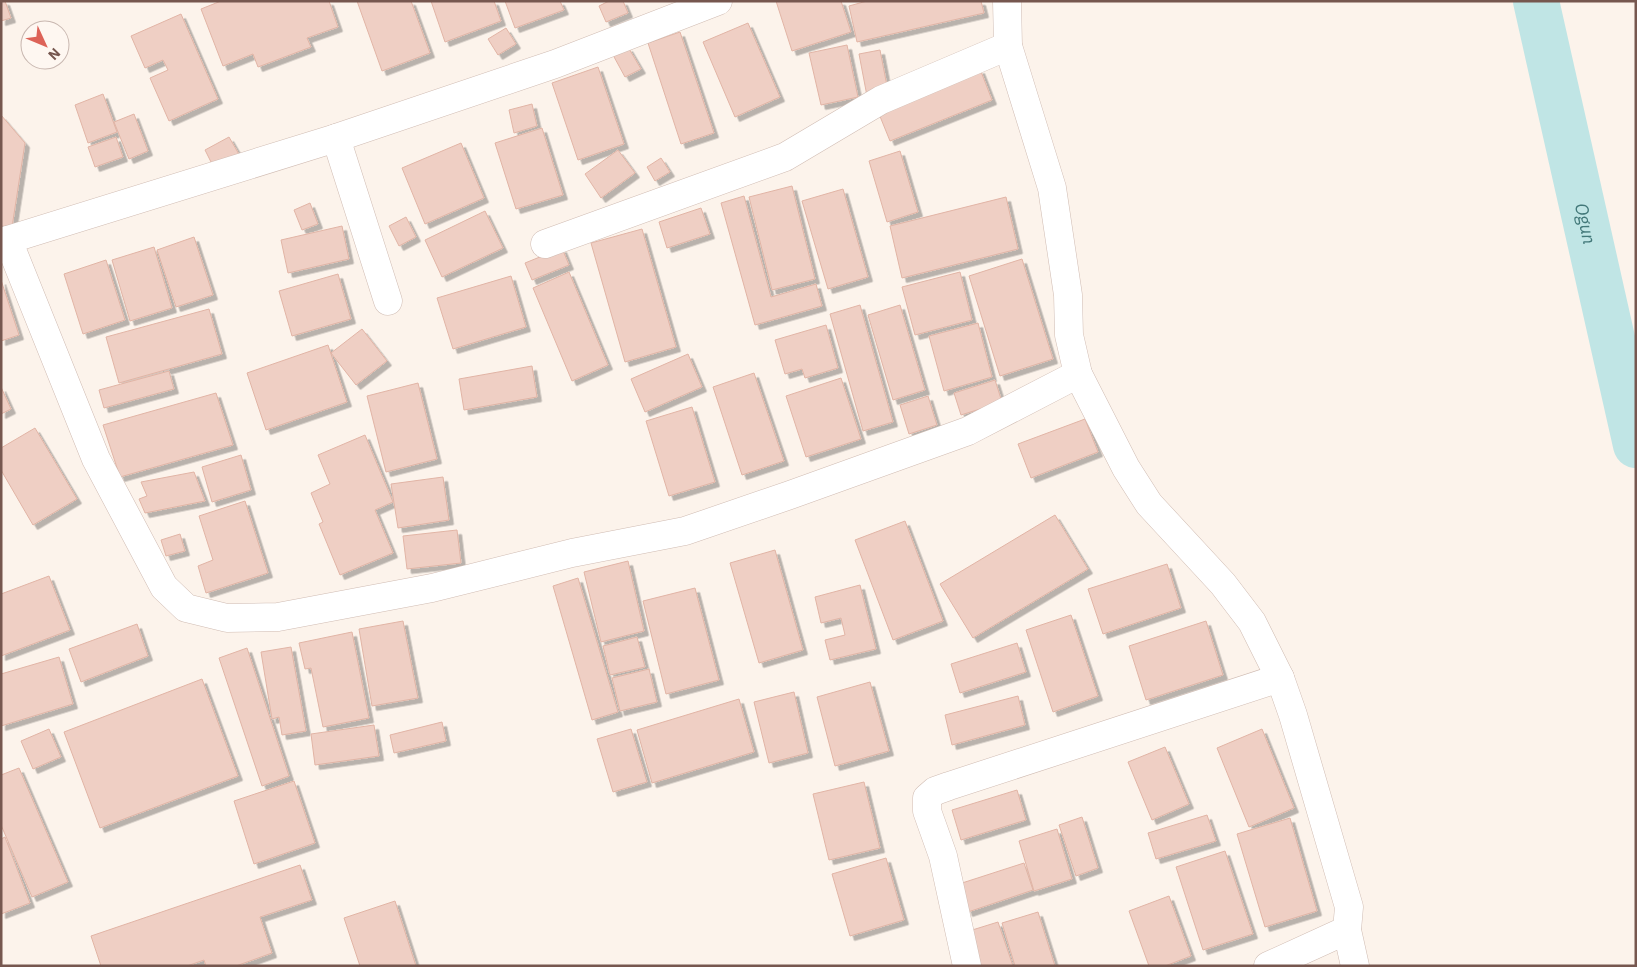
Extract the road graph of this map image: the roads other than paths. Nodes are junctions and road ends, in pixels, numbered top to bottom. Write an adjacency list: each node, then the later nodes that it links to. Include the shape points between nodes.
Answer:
1 (718, 1): 4 (street, via 555,64)
2 (1007, 1): 3 (street)
3 (1008, 46): 6 (street, via 880,100 785,157); 8 (street, via 1052,188 1068,294 1069,335)
4 (336, 138): 5 (street); 7 (street)
5 (4, 241): 8 (street, via 96,459 164,587 186,608 227,618 297,614 432,588 572,553 685,530 968,431)
6 (545, 244)
7 (388, 301)
8 (1078, 374): 9 (street, via 1126,468 1149,504 1223,584 1252,622)
9 (1280, 678): 10 (street, via 1349,907); 11 (street, via 949,786 927,798 927,811 943,856)
10 (1347, 930): 12 (street); 13 (street)
11 (967, 966)
12 (1268, 966)
13 (1355, 966)

